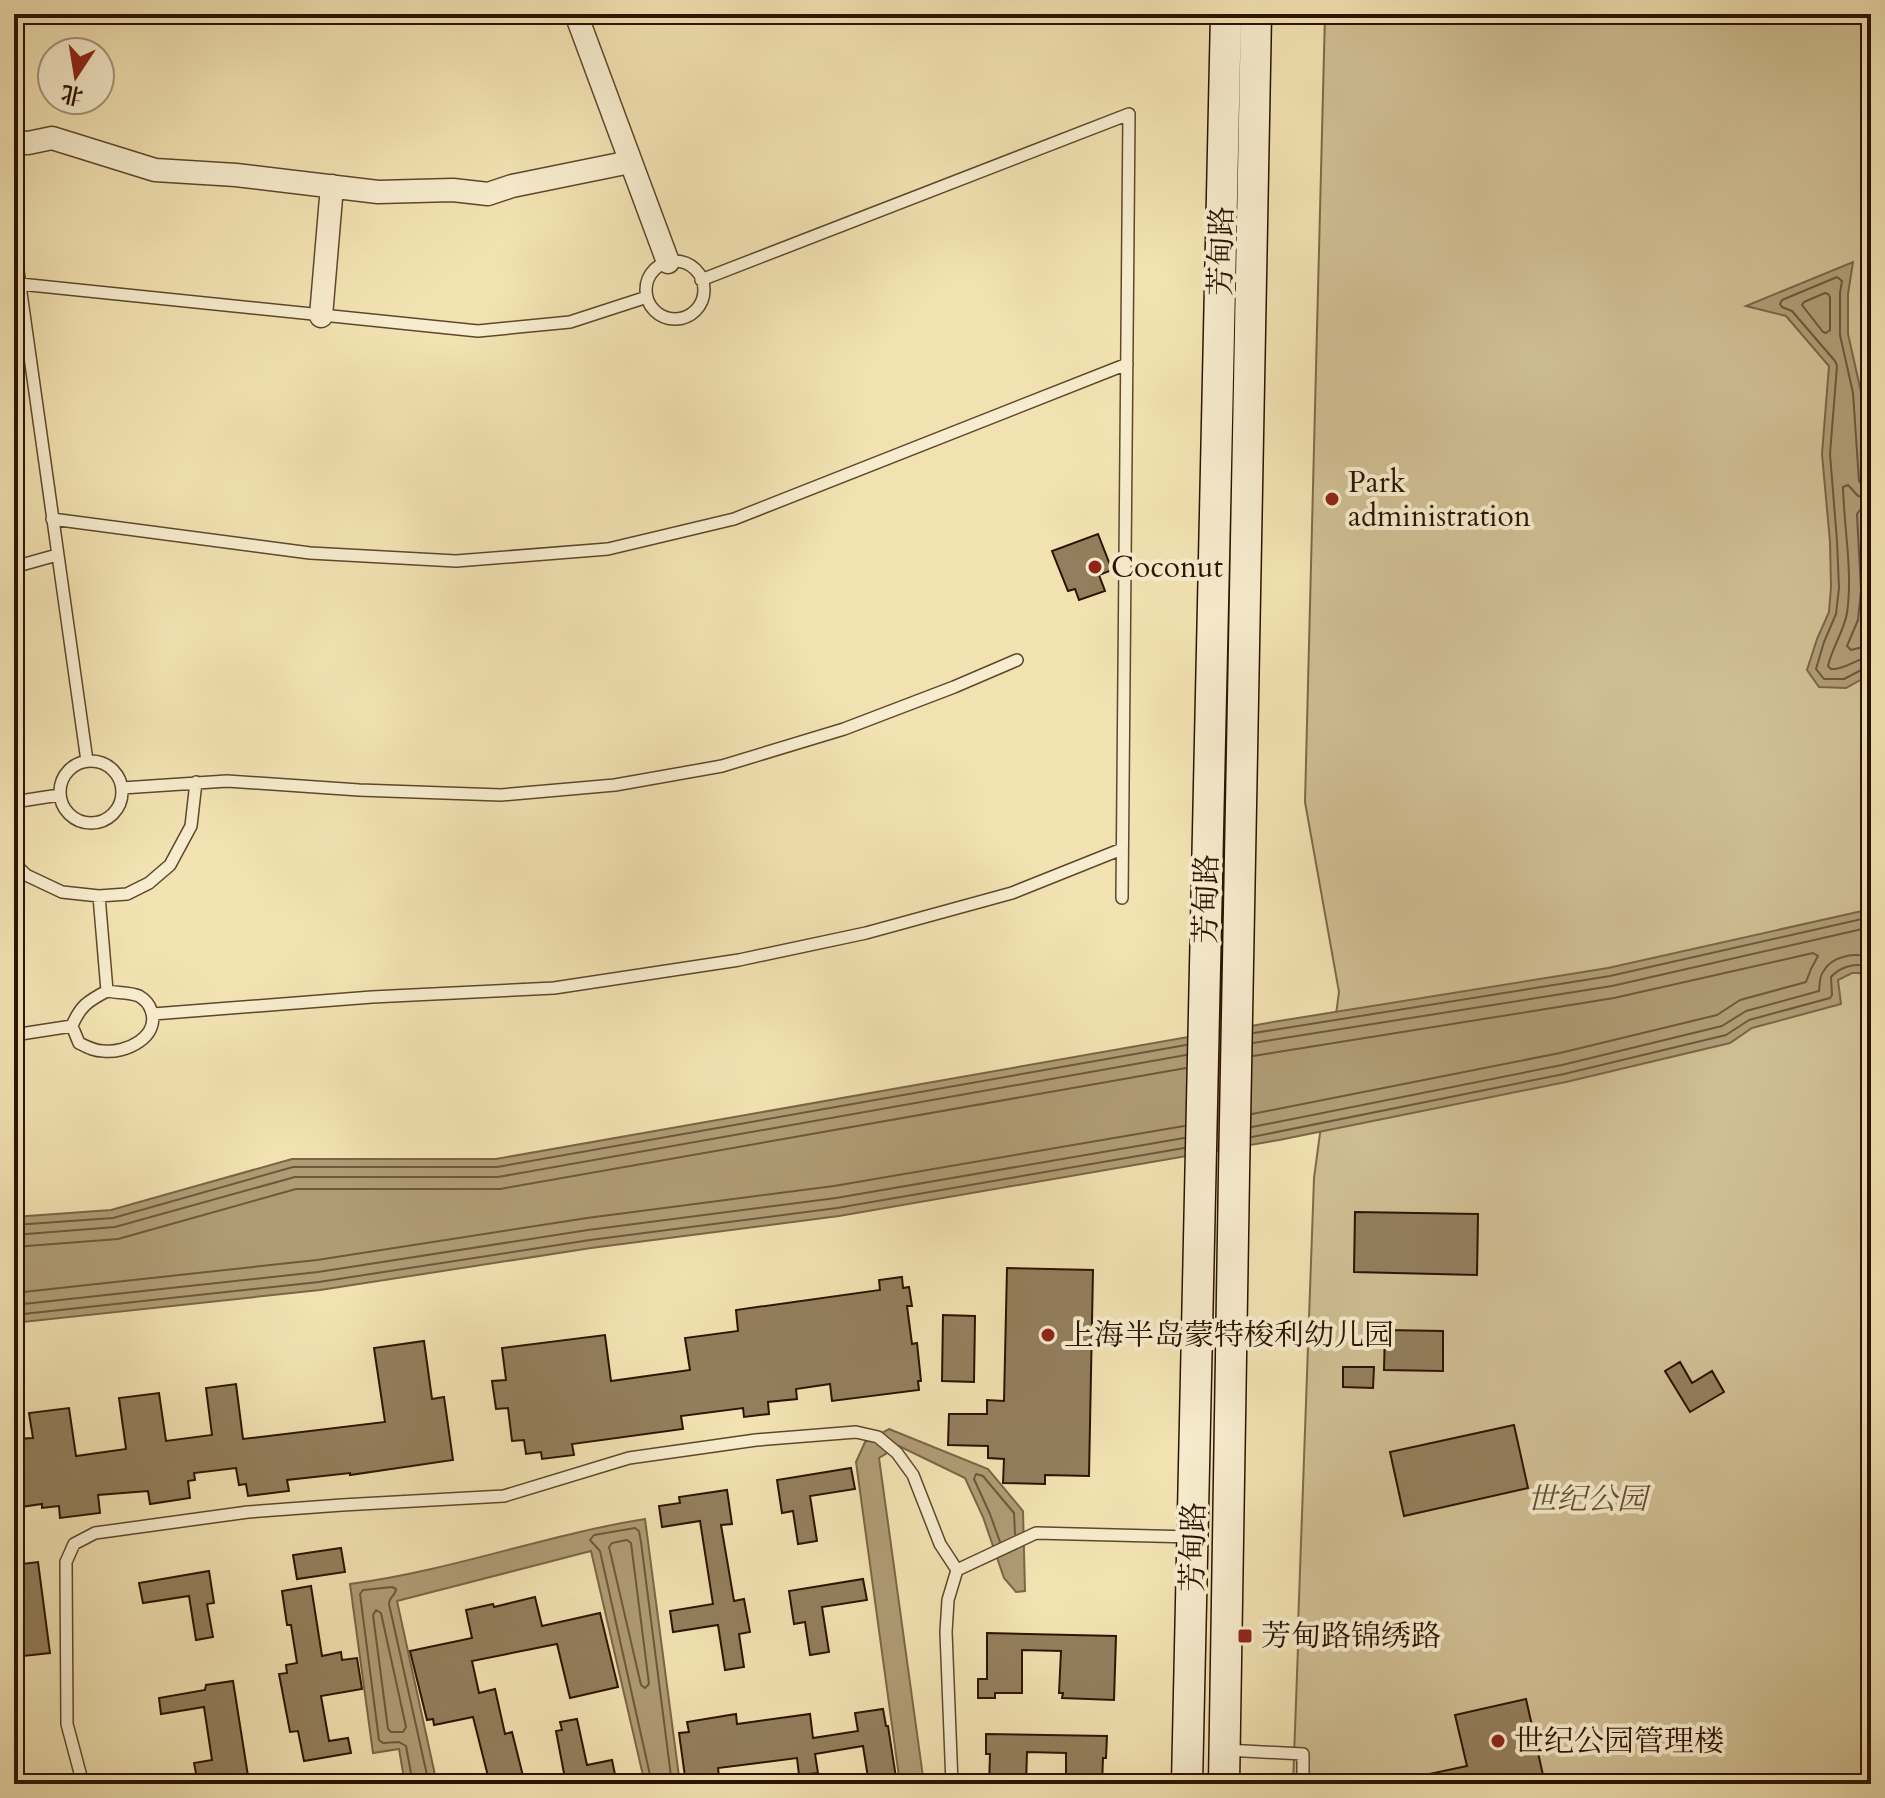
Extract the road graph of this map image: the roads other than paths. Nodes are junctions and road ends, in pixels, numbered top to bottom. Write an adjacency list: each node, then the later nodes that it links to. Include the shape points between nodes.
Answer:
1 (576, 14): 5 (street)
2 (1226, 14): 31 (main road, 芳甸路)
3 (1256, 14): 33 (main road, 芳甸路)
4 (14, 142): 6 (street, via 52,138 155,170)
5 (630, 162): 6 (street, via 488,194); 8 (street)
6 (332, 186): 12 (street)
7 (14, 243): 10 (lane)
8 (668, 262): 9 (lane, via 690,266); 11 (lane, via 650,276)
9 (701, 280): 11 (lane, via 700,305 682,318 660,315); 13 (lane, via 1129,114)
10 (20, 284): 12 (lane); 14 (lane)
11 (647, 297): 12 (lane, via 570,322 478,331)
12 (321, 316)
13 (1127, 364): 14 (lane, via 734,519 608,549 456,561 310,553); 23 (lane)
14 (52, 519): 15 (lane)
15 (57, 555): 16 (lane); 18 (lane)
16 (14, 567)
17 (1017, 660): 19 (lane, via 844,729 722,766 615,785 501,795)
18 (87, 761): 20 (lane, via 112,769); 21 (lane, via 66,773)
19 (196, 782): 20 (lane); 25 (lane, via 191,826 170,865 127,894)
20 (122, 788): 21 (lane, via 119,806 94,824 68,814)
21 (59, 795): 22 (lane)
22 (14, 802)
23 (1122, 849): 26 (lane); 28 (lane, via 1012,893 866,933 739,960 554,988)
24 (14, 863): 25 (lane, via 26,875 62,892)
25 (99, 896): 27 (lane)
26 (1122, 898)
27 (107, 991): 28 (lane, via 138,995); 29 (lane, via 78,1011)
28 (153, 1014): 29 (lane, via 148,1036 121,1050 91,1049 79,1043)
29 (72, 1026): 30 (lane)
30 (14, 1035)
31 (1193, 1537): 32 (lane, via 1036,1533); 36 (main road, 芳甸路)
32 (957, 1570): 34 (lane, via 940,1544 913,1475 897,1453 878,1437 856,1432 629,1458 504,1496 248,1512 95,1533 74,1544 66,1562 67,1724); 35 (lane, via 946,1632)
33 (1225, 1750): 37 (main road, 芳甸路); 38 (lane, via 1303,1754)
34 (83, 1784)
35 (952, 1784)
36 (1187, 1784)
37 (1224, 1784)
38 (1303, 1784)

